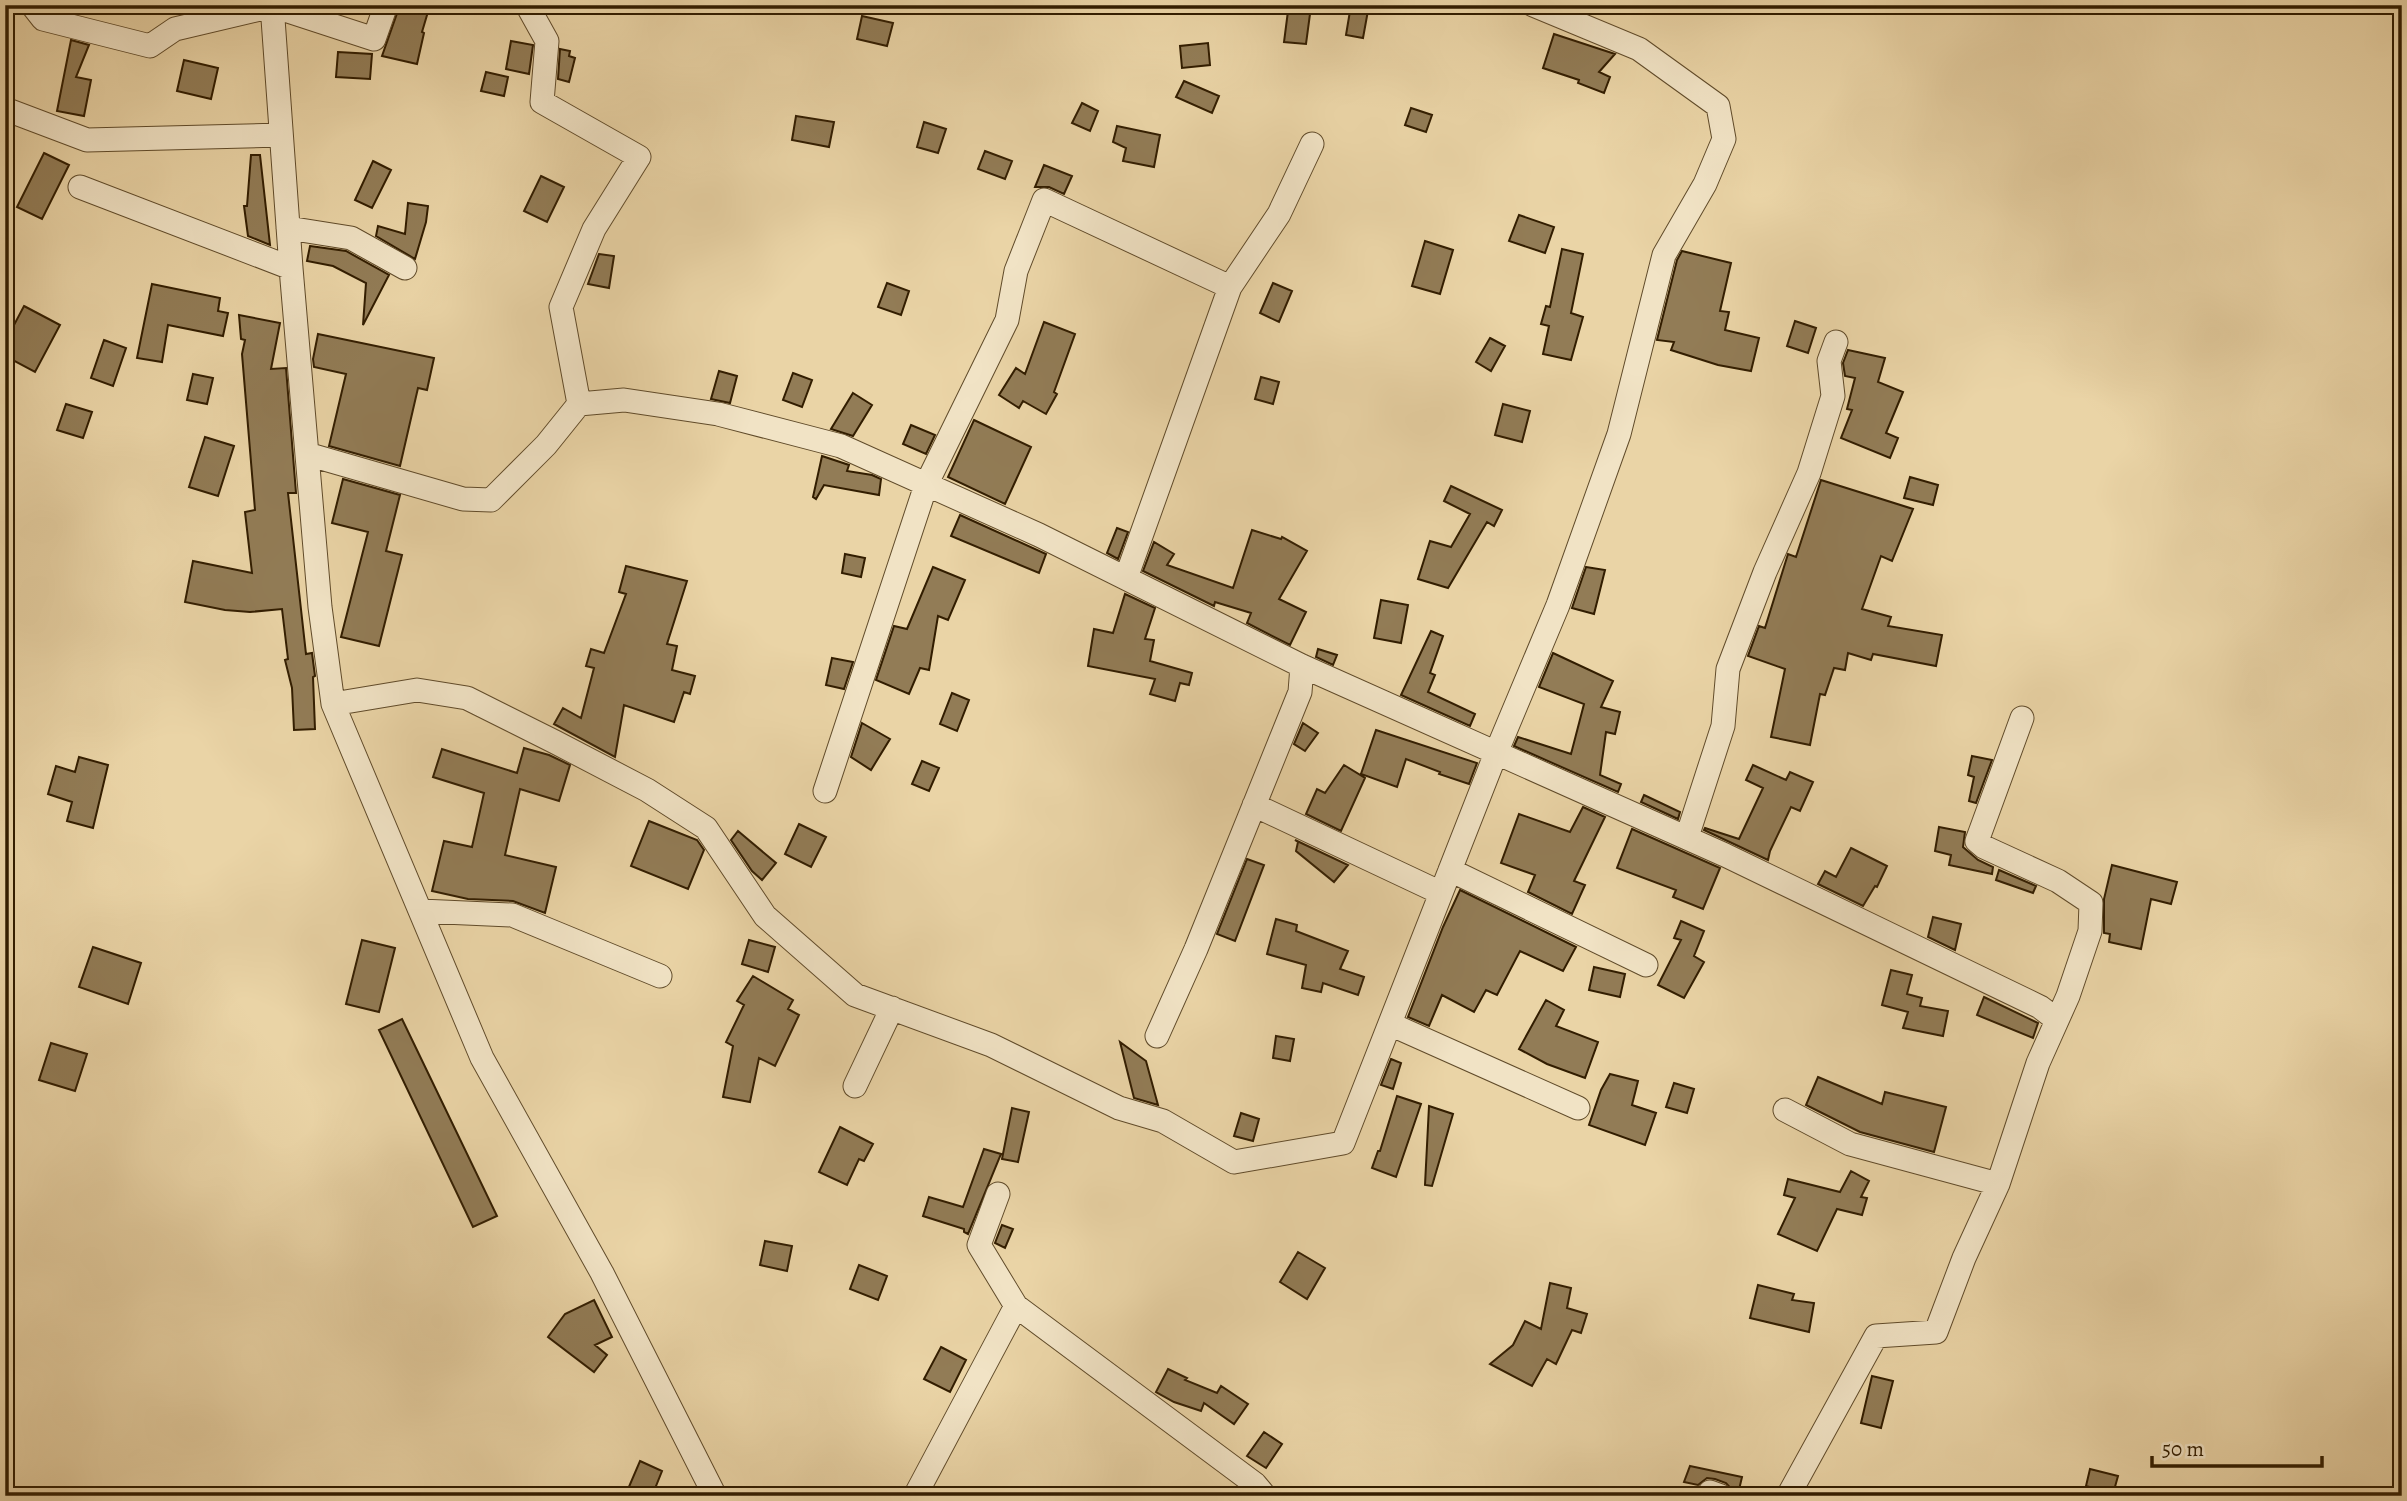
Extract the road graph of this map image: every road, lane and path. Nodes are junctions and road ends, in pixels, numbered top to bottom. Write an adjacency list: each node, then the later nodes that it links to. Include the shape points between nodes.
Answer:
1 (32, 5): 5 (street, via 43,19 150,46 175,29)
2 (386, 5): 5 (street, via 374,39)
3 (527, 5): 15 (street, via 547,41 542,102 639,157 594,229 561,307)
4 (1533, 5): 22 (street, via 1639,49 1718,106 1724,139 1706,184 1664,255 1619,434 1558,604)
5 (272, 6): 7 (street)
6 (5, 108): 7 (street, via 87,140)
7 (281, 135): 10 (street)
8 (1312, 144): 13 (street, via 1279,214)
9 (79, 187): 11 (street)
10 (288, 228): 11 (street); 12 (street, via 351,238)
11 (291, 268): 16 (street)
12 (405, 268)
13 (1230, 286): 17 (street, via 1044,200 1016,271 1007,320); 18 (street)
14 (1836, 342): 25 (street, via 1829,360 1833,396 1809,472 1728,669 1723,726)
15 (579, 404): 16 (street, via 491,500 463,499); 17 (street, via 624,400 718,414 841,446)
16 (307, 454): 20 (street)
17 (926, 485): 18 (street); 23 (street)
18 (1126, 578): 19 (street)
19 (1302, 666): 22 (street); 24 (street, via 1300,692)
20 (333, 704): 28 (street); 31 (street, via 418,690 467,698 647,790 706,828 765,916 855,995)
21 (2022, 718): 32 (street, via 1977,841 2091,902 2090,931)
22 (1496, 753): 25 (street); 26 (street)
23 (825, 791)
24 (1254, 805): 27 (street); 34 (street)
25 (1687, 837): 32 (street, via 2040,1007)
26 (1450, 870): 27 (street); 29 (street)
27 (1441, 893): 33 (street)
28 (421, 911): 30 (street, via 512,915); 41 (street, via 482,1058 602,1273)
29 (1646, 965)
30 (660, 976)
31 (892, 1009): 33 (street, via 991,1045 1119,1108 1163,1121 1234,1161 1343,1143); 35 (street)
32 (2057, 1020): 38 (street)
33 (1390, 1024): 36 (street)
34 (1157, 1036)
35 (855, 1086)
36 (1578, 1108)
37 (1785, 1110): 38 (street, via 1850,1144)
38 (1998, 1184): 44 (street, via 1936,1332 1876,1336)
39 (998, 1194): 40 (street, via 979,1245)
40 (1016, 1306): 42 (street); 43 (street)
41 (715, 1496)
42 (915, 1496)
43 (1265, 1496)
44 (1788, 1496)

